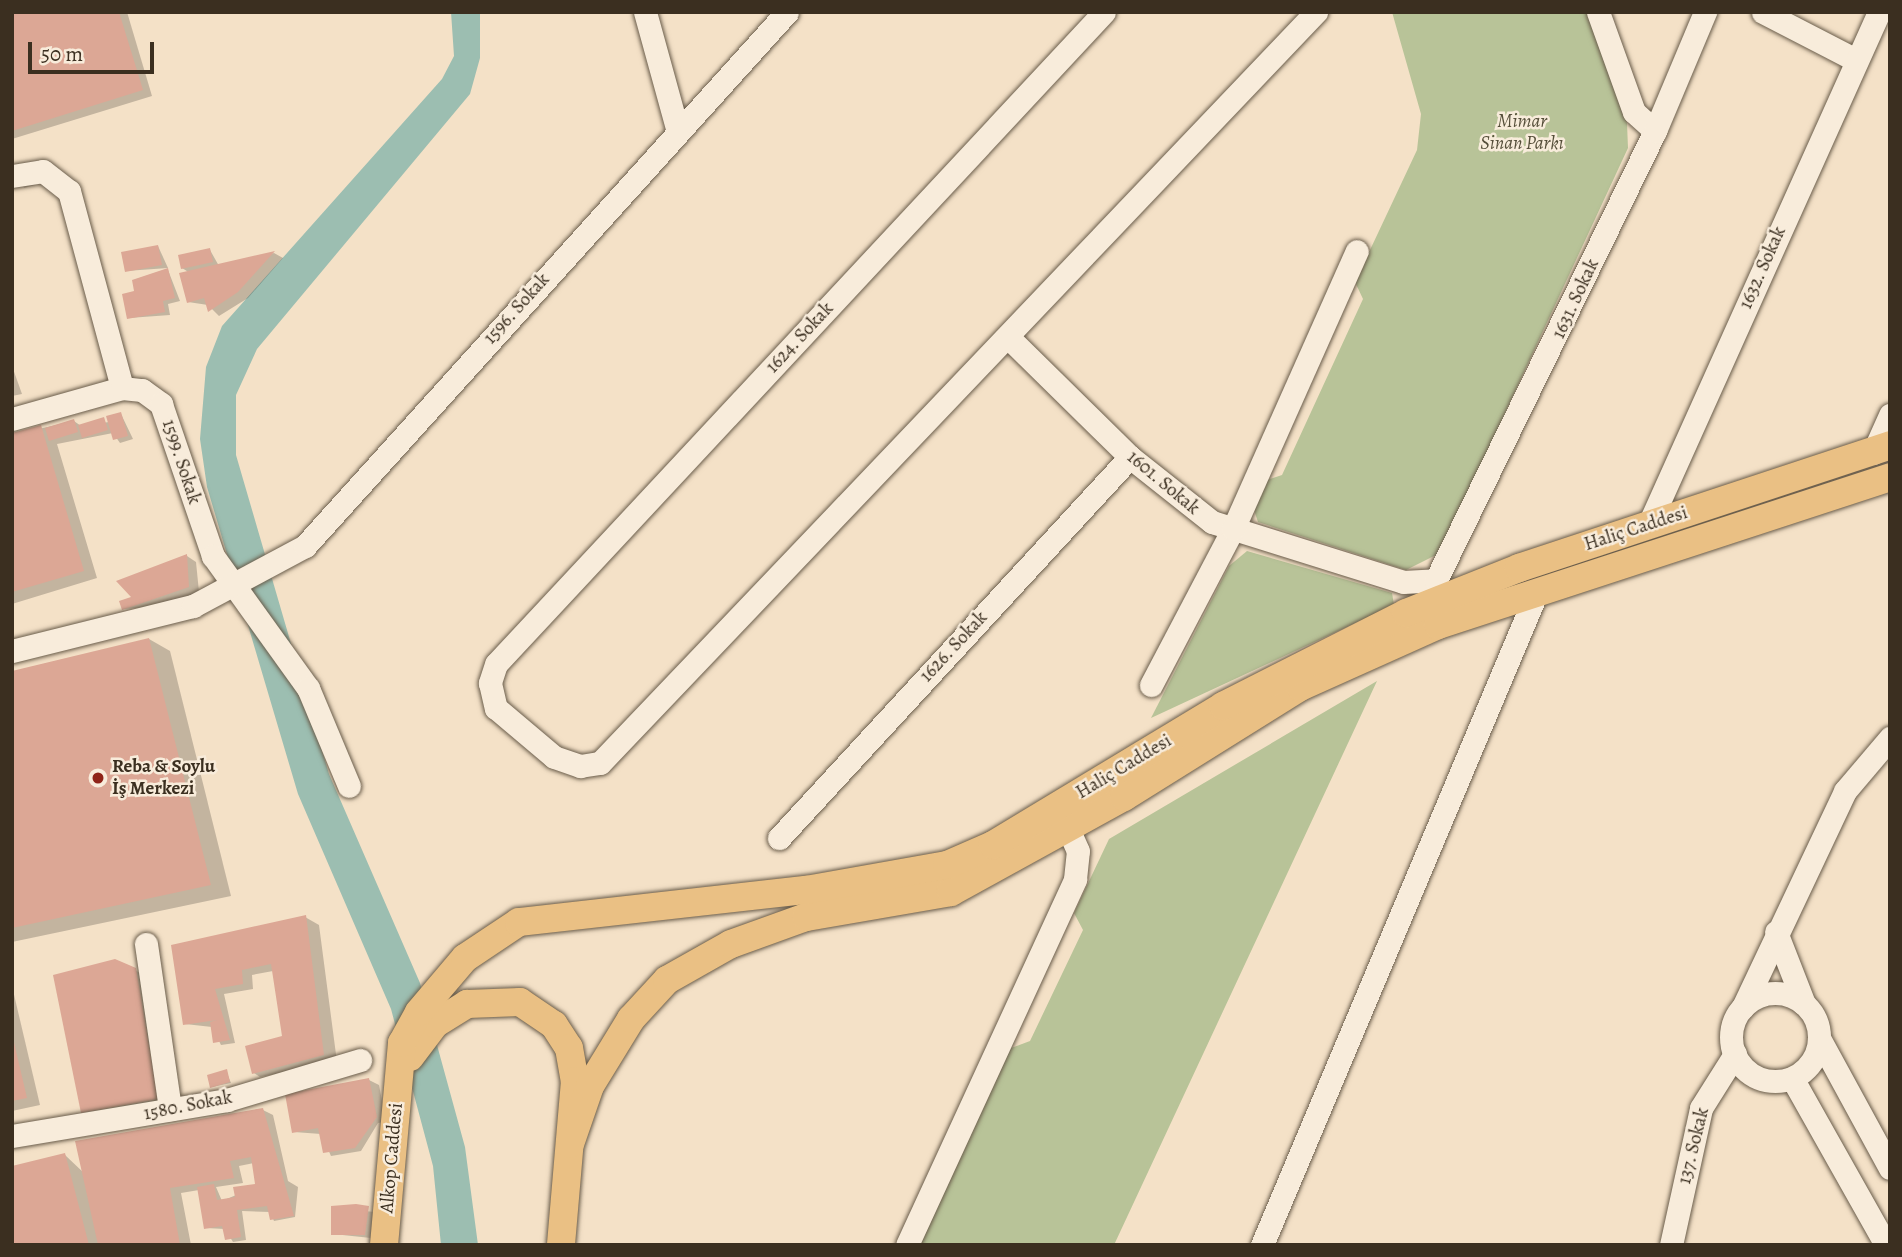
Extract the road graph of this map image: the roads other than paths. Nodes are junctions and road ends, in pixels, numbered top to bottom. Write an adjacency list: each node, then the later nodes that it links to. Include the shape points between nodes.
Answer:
1 (645, 12): 10 (street)
2 (787, 12): 10 (street, 1596. Sokak)
3 (1104, 12): 14 (street, 1624. Sokak, via 496,664 490,693 502,715 562,761 600,762)
4 (1316, 12): 14 (street)
5 (1598, 12): 11 (street, via 1634,111)
6 (1705, 12): 11 (street, 1631. Sokak)
7 (1763, 12): 9 (street)
8 (1879, 12): 9 (street, 1632. Sokak)
9 (1856, 60): 21 (street, 1632. Sokak)
10 (677, 128): 23 (street, 1596. Sokak, via 305,546)
11 (1655, 131): 25 (street, 1631. Sokak)
12 (12, 176): 15 (street, via 43,171 69,191)
13 (1357, 251): 22 (street)
14 (1008, 337): 19 (street, 1601. Sokak)
15 (122, 388): 17 (street); 23 (street, 1599. Sokak, via 152,396 166,414 213,556)
16 (1890, 415): 18 (street)
17 (12, 419)
18 (1881, 449): 20 (main road); 21 (main road, Haliç Caddesi)
19 (1130, 457): 22 (street, 1601. Sokak, via 1196,512); 31 (street, 1626. Sokak)
20 (1882, 480): 24 (main road, Haliç Caddesi)
21 (1649, 524): 25 (main road, Haliç Caddesi)
22 (1233, 529): 25 (street, 1601. Sokak); 27 (street)
23 (232, 587): 26 (street, 1596. Sokak, via 193,606); 29 (street, 1599. Sokak, via 308,688)
24 (1536, 594): 25 (main road, Haliç Caddesi); 48 (street)
25 (1450, 597): 30 (main road, Haliç Caddesi); 39 (main road, Haliç Caddesi, via 1223,706 993,845 947,865 806,890 519,922 465,958 434,991 402,1043)
26 (12, 652)
27 (1151, 685)
28 (1890, 738): 32 (street, via 1845,791)
29 (349, 786)
30 (1068, 829): 43 (main road, Haliç Caddesi, via 951,892 806,917 731,944 667,980 631,1020 590,1086); 47 (street, via 1078,851 1075,879)
31 (779, 838)
32 (1776, 932): 34 (street); 35 (street)
33 (146, 944): 41 (street)
34 (1804, 1004): 35 (street, via 1767,994); 36 (street)
35 (1743, 1007): 37 (street, via 1732,1030)
36 (1819, 1038): 40 (street, via 1812,1062); 44 (street)
37 (1735, 1054): 40 (street, via 1752,1074); 49 (street, 137. Sokak, via 1701,1108)
38 (360, 1060): 41 (street, 1580. Sokak)
39 (400, 1071): 43 (main road, via 435,1024 467,1004 520,1002 538,1009 569,1048 575,1081); 45 (main road, Alkop Caddesi)
40 (1792, 1078): 50 (street)
41 (170, 1110): 42 (street, 1580. Sokak)
42 (12, 1136)
43 (570, 1144): 46 (main road)
44 (1890, 1168)
45 (384, 1245)
46 (561, 1245)
47 (907, 1245)
48 (1262, 1245)
49 (1671, 1245)
50 (1886, 1245)

